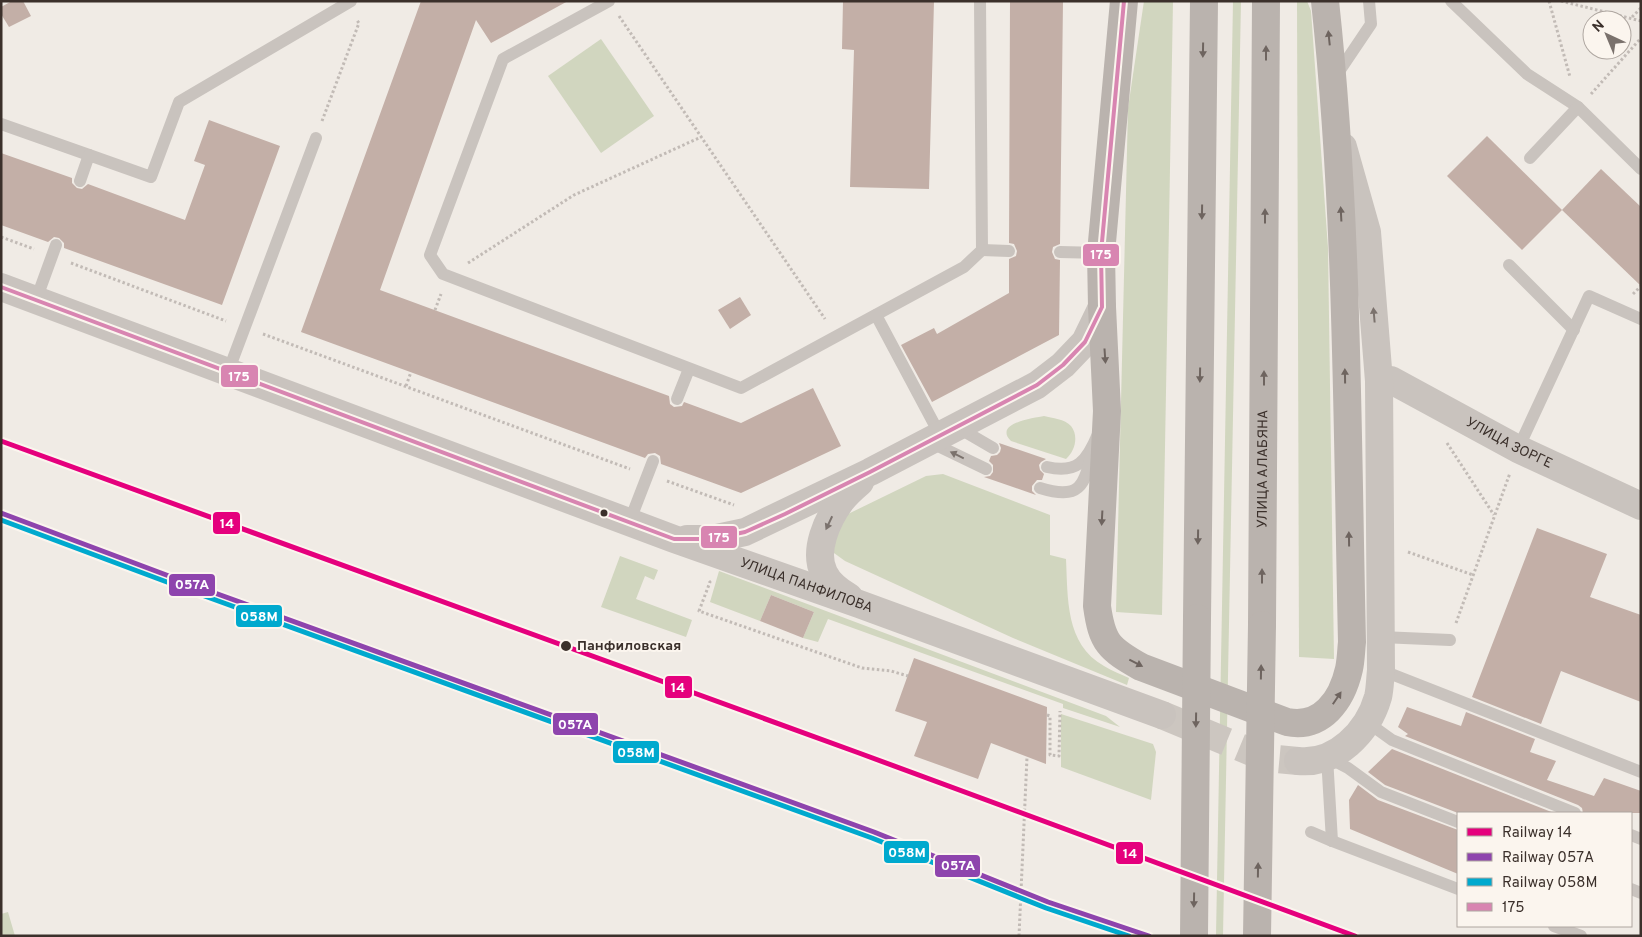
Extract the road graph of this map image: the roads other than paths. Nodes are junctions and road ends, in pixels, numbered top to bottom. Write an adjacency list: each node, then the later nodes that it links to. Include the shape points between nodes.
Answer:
1 (609, 1): 31 (lane, via 503,59 430,255 443,274)
2 (980, 1): 19 (lane)
3 (1124, 1): 23 (main road)
4 (1204, 1): 62 (main road, one-way to 62, bridge)
5 (1266, 1): 63 (main road, УЛИЦА АЛАБЯНА, one-way to 5, bridge)
6 (1325, 1): 10 (main road, one-way to 6)
7 (1369, 1): 10 (lane, via 1371,24)
8 (1450, 1): 11 (lane, via 1527,74)
9 (348, 2): 15 (lane, via 180,102 151,177)
10 (1333, 80): 12 (main road)
11 (1578, 107): 16 (lane); 17 (lane)
12 (1336, 121): 33 (street, one-way to 12, via 1367,232); 35 (main road, one-way to 12, via 1097,606 1102,635 1111,648 1142,667 1287,722 1311,722 1322,716 1343,690 1350,668 1352,642)
13 (1, 124): 15 (lane)
14 (316, 138): 32 (lane)
15 (89, 155): 18 (lane)
16 (1530, 158)
17 (1641, 169)
18 (80, 181)
19 (982, 250): 21 (lane); 28 (lane, via 964,267)
20 (54, 251): 26 (lane)
21 (1010, 251)
22 (1060, 252): 23 (lane)
23 (1101, 253): 27 (main road)
24 (1508, 265): 30 (lane)
25 (1, 287): 26 (street, УЛИЦА ПАНФИЛОВА)
26 (36, 300): 32 (street, УЛИЦА ПАНФИЛОВА)
27 (1102, 307): 35 (main road, one-way to 35); 36 (street, via 1085,342 1037,385)
28 (876, 315): 31 (lane, via 741,388); 36 (lane)
29 (1641, 319): 30 (lane, via 1589,296)
30 (1574, 330): 39 (lane)
31 (689, 369): 34 (lane)
32 (228, 372): 46 (street, УЛИЦА ПАНФИЛОВА)
33 (1379, 381): 39 (street, УЛИЦА ЗОРГЕ, via 1391,380); 49 (street)
34 (677, 399)
35 (1107, 411): 38 (lane)
36 (941, 434): 37 (lane); 42 (lane, one-way to 36); 43 (street)
37 (993, 448)
38 (1092, 449): 41 (lane, via 1077,466 1059,470); 44 (lane, via 1080,487 1068,494)
39 (1518, 449): 45 (street, УЛИЦА ЗОРГЕ)
40 (653, 461): 46 (lane)
41 (1047, 467)
42 (986, 469)
43 (870, 472): 47 (street, via 745,532 712,539); 48 (street, one-way to 48, via 841,500 826,525 820,550 824,573 836,589)
44 (1040, 488)
45 (1641, 506)
46 (629, 522): 47 (street, УЛИЦА ПАНФИЛОВА)
47 (674, 539): 48 (street, УЛИЦА ПАНФИЛОВА)
48 (859, 604): 52 (street, УЛИЦА ПАНФИЛОВА)
49 (1380, 637): 50 (lane); 51 (street)
50 (1450, 640)
51 (1381, 670): 53 (street, via 1378,697); 55 (lane)
52 (1162, 715)
53 (1367, 722): 54 (street, via 1342,749); 56 (lane, via 1392,740)
54 (1310, 760): 57 (lane, via 1348,768 1380,792); 59 (lane)
55 (1641, 772)
56 (1572, 812)
57 (1457, 822)
58 (1311, 832): 59 (lane)
59 (1332, 842): 60 (lane)
60 (1457, 890)
61 (1557, 927): 64 (lane)
62 (1194, 936)
63 (1257, 936)
64 (1581, 936)

